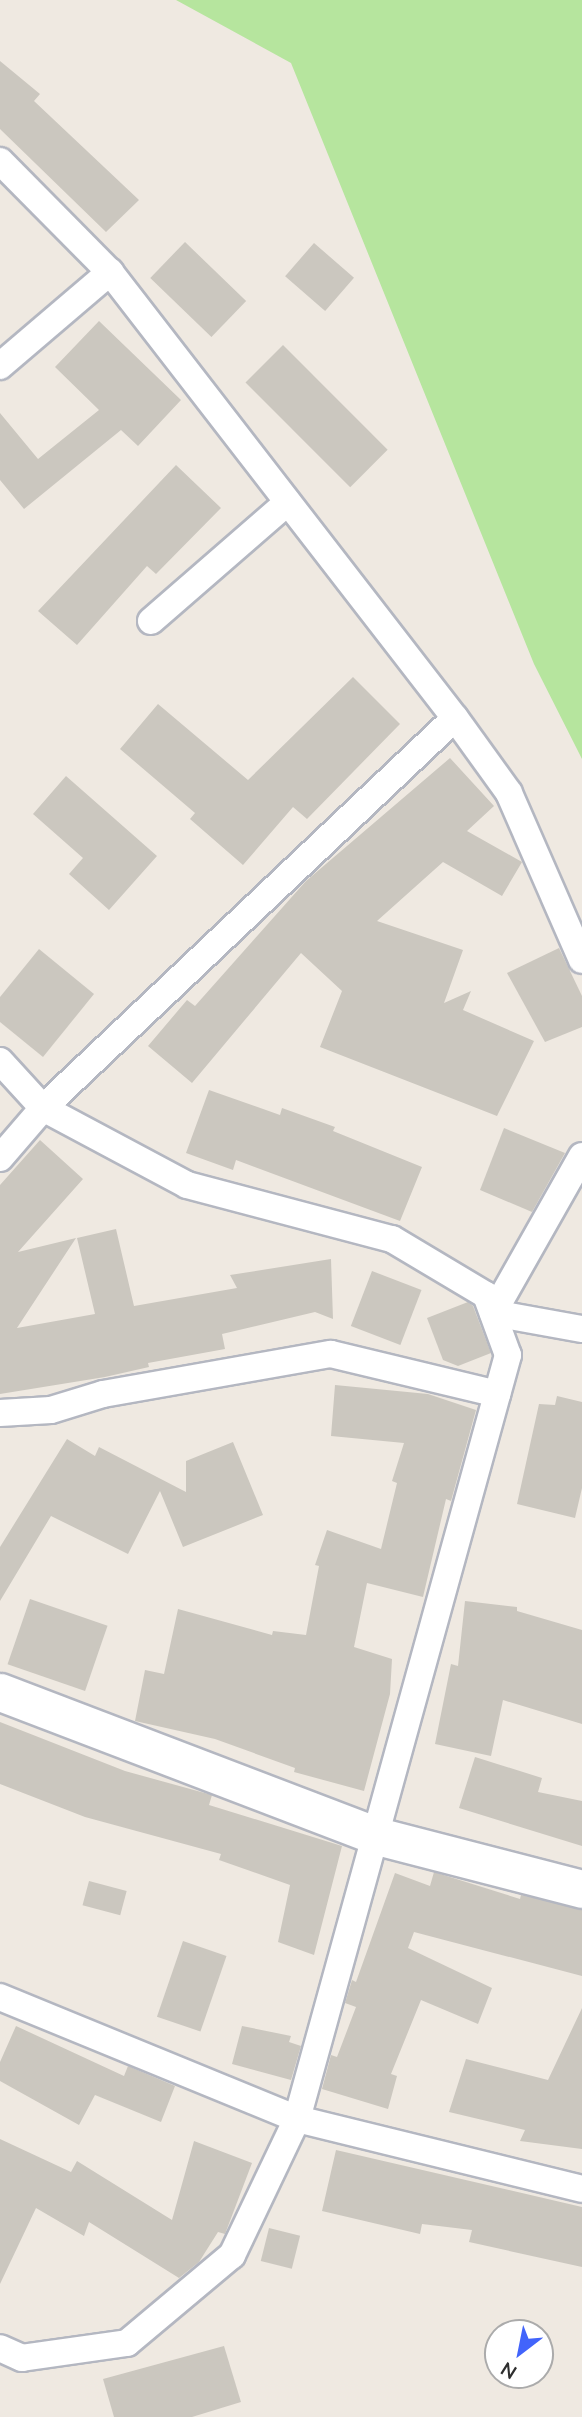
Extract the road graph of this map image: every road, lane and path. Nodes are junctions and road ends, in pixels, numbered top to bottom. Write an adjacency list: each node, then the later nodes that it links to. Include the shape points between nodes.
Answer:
1 (0, 161): 2 (street)
2 (110, 272): 3 (street); 4 (street)
3 (0, 366)
4 (288, 502): 5 (street); 6 (street)
5 (151, 621)
6 (455, 718): 7 (street, via 509,793); 9 (street)
7 (582, 960)
8 (0, 1061): 9 (street)
9 (43, 1108): 11 (street); 12 (street, via 187,1185 392,1239 486,1295)
10 (582, 1156): 12 (street)
11 (0, 1158)
12 (493, 1313): 13 (street); 14 (street, via 508,1355)
13 (582, 1329)
14 (497, 1395): 15 (street, via 331,1354 103,1394 51,1410); 17 (street)
15 (0, 1413)
16 (0, 1692): 17 (main road)
17 (377, 1836): 18 (main road); 20 (street)
18 (582, 1889)
19 (0, 1997): 20 (street)
20 (297, 2119): 21 (street); 22 (street, via 232,2255 127,2343 22,2358)
21 (582, 2189)
22 (0, 2348)

